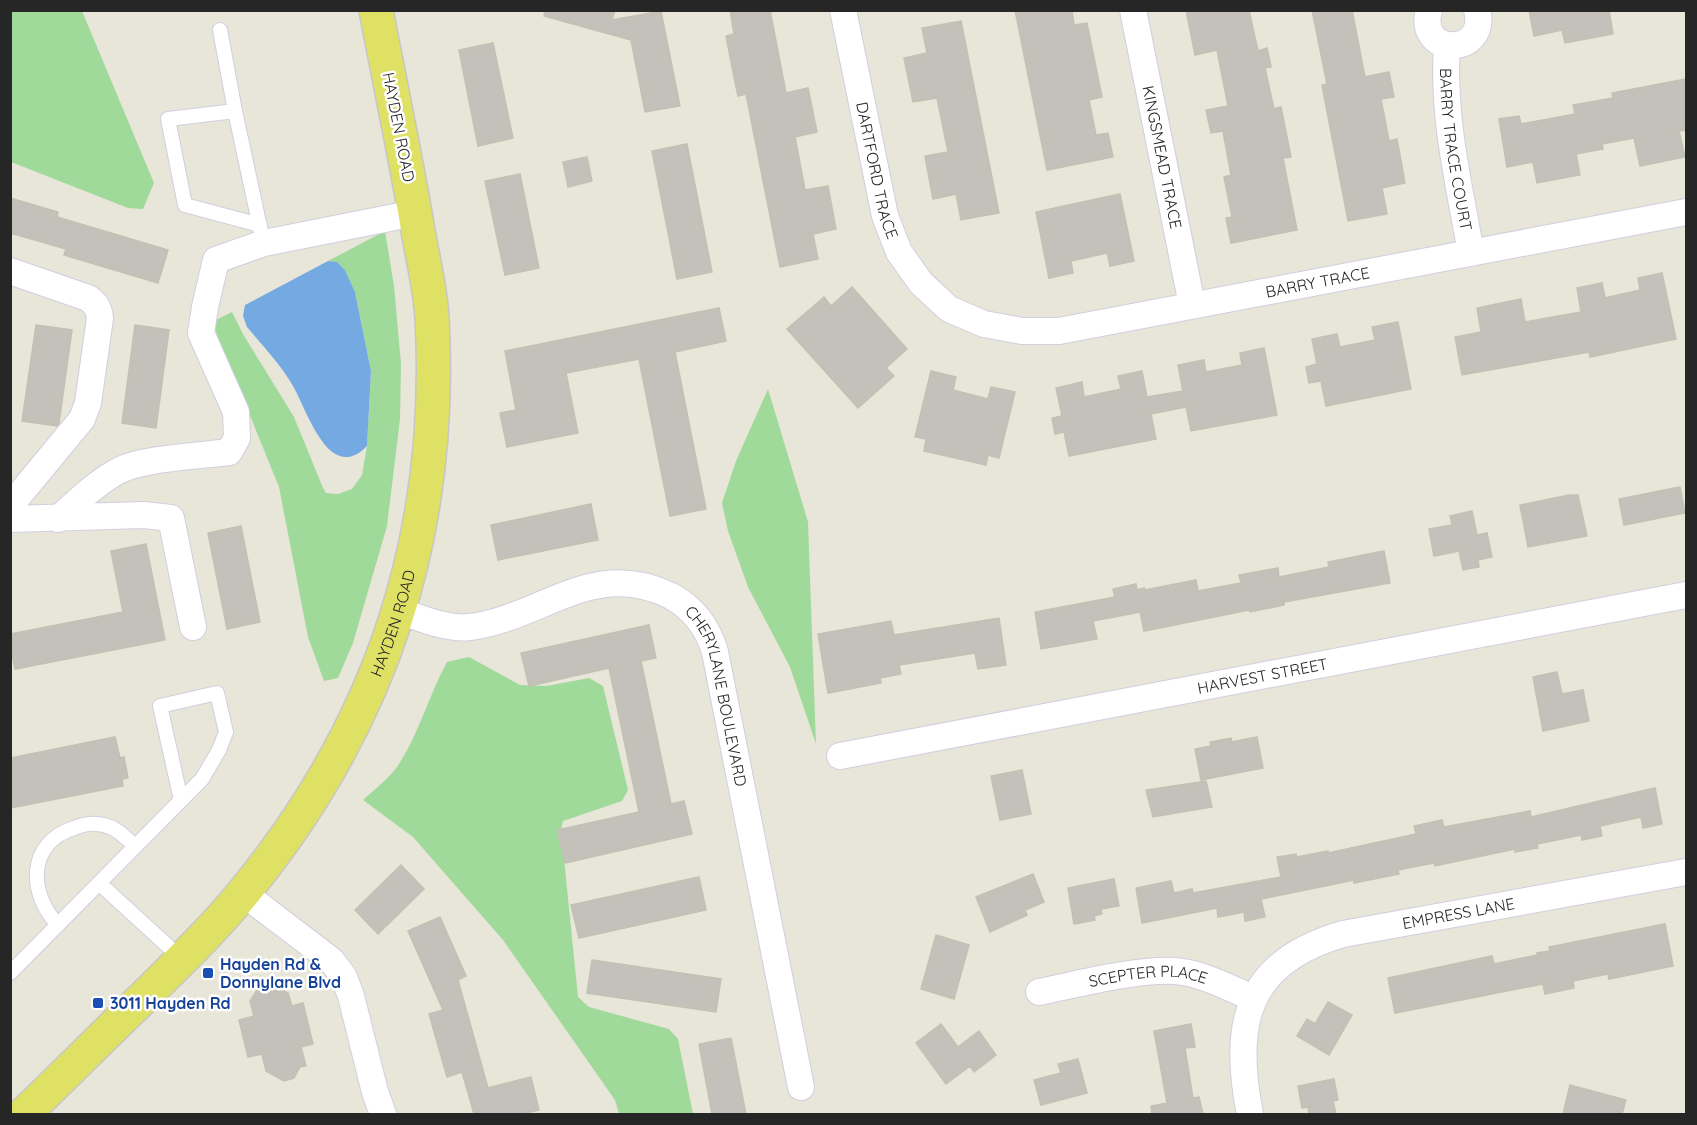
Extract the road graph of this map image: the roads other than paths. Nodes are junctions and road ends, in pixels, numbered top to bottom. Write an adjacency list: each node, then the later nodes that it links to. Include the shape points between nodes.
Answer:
1 (376, 10): 10 (main road, HAYDEN ROAD)
2 (843, 10): 15 (street, DARTFORD TRACE, via 885,216 899,252 921,282)
3 (1134, 10): 14 (street, KINGSMEAD TRACE)
4 (1429, 10): 7 (street, BARRY TRACE COURT, via 1426,23 1430,33)
5 (1477, 10): 7 (street, BARRY TRACE COURT, via 1479,22 1475,33 1458,46)
6 (220, 30): 8 (lane)
7 (1447, 46): 12 (street, BARRY TRACE COURT, via 1448,120)
8 (236, 111): 11 (lane); 11 (lane, via 168,119 185,205)
9 (1686, 212): 12 (street, BARRY TRACE)
10 (415, 213): 11 (street); 20 (main road, HAYDEN ROAD, via 432,316 433,406 426,492)
11 (262, 234): 18 (street, via 216,260 201,333 236,412 237,438 229,452 137,464 119,470)
12 (1471, 253): 14 (street, BARRY TRACE)
13 (10, 271): 16 (street, via 88,298 95,303 100,318 88,403 82,419)
14 (1192, 305): 15 (street, BARRY TRACE, via 1059,331 1022,331 984,324)
15 (949, 309)
16 (10, 506)
17 (10, 519): 18 (street)
18 (58, 519): 21 (street, via 144,515 171,518)
19 (1686, 595): 22 (street, HARVEST STREET)
20 (399, 611): 27 (main road, HAYDEN ROAD, via 383,658 341,749 284,839); 33 (street, CHERYLANE BOULEVARD, via 454,627 469,627 499,620 591,585 634,584 675,598 701,623 710,634 715,652)
21 (193, 627)
22 (840, 756)
23 (181, 800): 23 (lane, via 202,779 226,732 217,693 160,706); 24 (lane)
24 (135, 846): 26 (lane); 28 (lane, via 113,827 95,822 66,830 52,839 41,852 37,890)
25 (1686, 872): 32 (street, EMPRESS LANE, via 1343,934 1292,956 1263,982)
26 (99, 883): 28 (lane); 29 (lane)
27 (243, 893): 29 (main road, HAYDEN ROAD); 35 (street, via 331,960 344,977)
28 (58, 925): 30 (lane)
29 (182, 959): 34 (main road, HAYDEN ROAD)
30 (10, 973)
31 (1039, 992): 32 (street, SCEPTER PLACE, via 1175,971)
32 (1253, 998): 36 (street, via 1242,1048)
33 (801, 1087)
34 (24, 1114)
35 (382, 1114)
36 (1250, 1114)

